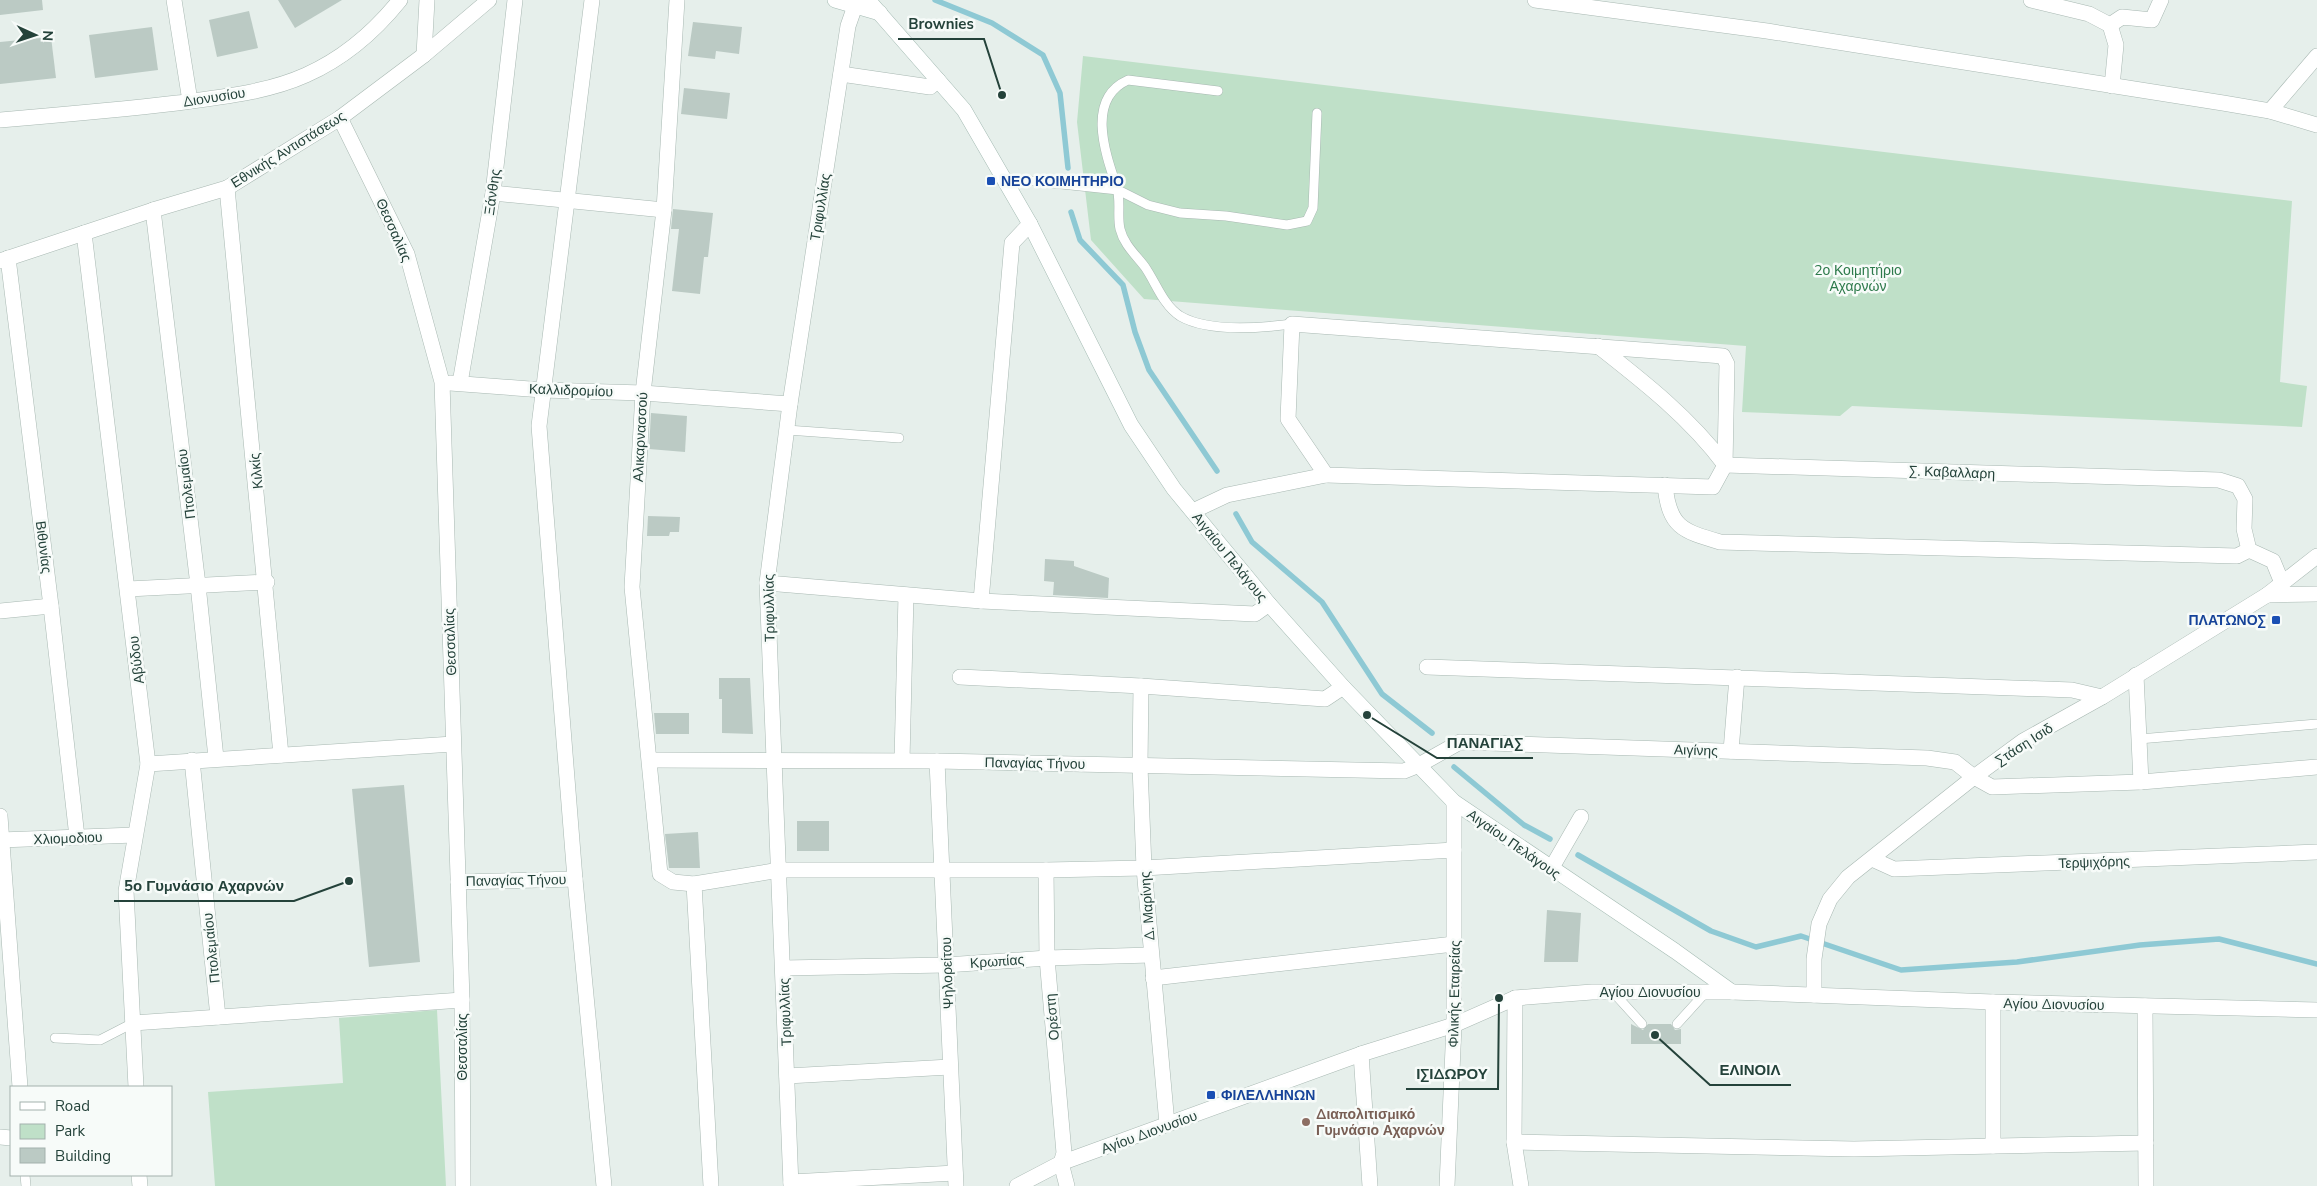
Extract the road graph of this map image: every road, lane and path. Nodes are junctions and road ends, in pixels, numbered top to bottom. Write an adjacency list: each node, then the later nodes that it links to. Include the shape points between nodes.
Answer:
1 (174, 0): 20 (street)
2 (400, 0): 20 (street, Διονυσίου, via 351,48 305,76 260,89)
3 (427, 0): 14 (street)
4 (490, 0): 14 (street, Εθνικής Αντιστάσεως)
5 (515, 0): 29 (street, Ξάνθης)
6 (592, 0): 30 (street)
7 (677, 0): 32 (street, Αλικαρνασσού)
8 (836, 0): 12 (street)
9 (1535, 0): 18 (street, via 1767,31)
10 (2031, 0): 13 (street, via 2090,14)
11 (2161, 0): 13 (street, via 2152,20 2122,17)
12 (861, 3): 16 (street, Τριφυλλίας, via 848,26); 17 (street, Αιγαίου Πελάγους, via 880,14)
13 (2110, 25): 18 (street, via 2116,44)
14 (424, 55): 23 (street, Εθνικής Αντιστάσεως)
15 (2317, 56): 21 (street)
16 (841, 74): 17 (street, via 930,88); 42 (street, Τριφυλλίας)
17 (938, 80): 26 (street, Αιγαίου Πελάγους, via 964,110)
18 (2112, 86): 21 (street)
19 (1218, 91): 28 (lane, via 1128,80 1117,84 1108,96 1102,129 1110,172)
20 (190, 101): 24 (street, Διονυσίου)
21 (2270, 111): 25 (street)
22 (1318, 113): 28 (lane, via 1312,208 1307,221 1287,224 1180,213 1148,205)
23 (340, 118): 27 (street, Εθνικής Αντιστάσεως); 38 (street, Θεσσαλίας, via 407,254)
24 (0, 120)
25 (2317, 125)
26 (1004, 178): 28 (lane); 33 (street, Αιγαίου Πελάγους)
27 (227, 188): 31 (street, Εθνικής Αντιστάσεως); 51 (street, Κιλκίς)
28 (1118, 190): 36 (lane, via 1120,230 1164,300 1180,316 1210,325 1250,329)
29 (493, 193): 30 (street); 39 (street, Ξάνθης)
30 (569, 201): 32 (street); 40 (street)
31 (153, 210): 34 (street, Εθνικής Αντιστάσεως); 54 (street, Πτολεμαίου)
32 (664, 210): 41 (street, Αλικαρνασσού)
33 (1030, 224): 48 (street, Αιγαίου Πελάγους, via 1131,425 1174,489); 59 (street, via 1012,243)
34 (84, 233): 35 (street, Εθνικής Αντιστάσεως); 55 (street, Αβύδου)
35 (4, 259): 61 (street, Βιθυνίας)
36 (1292, 324): 37 (street); 46 (street, via 1288,419)
37 (1598, 346): 45 (street, via 1695,428); 45 (street, via 1723,356 1727,364)
38 (442, 382): 39 (street, Καλλιδρομίου); 72 (street, Θεσσαλίας)
39 (460, 383): 40 (street, Καλλιδρομίου)
40 (542, 390): 41 (street, Καλλιδρομίου); 101 (street, via 539,426)
41 (642, 393): 42 (street, Καλλιδρομίου); 77 (street, Αλικαρνασσού, via 632,586)
42 (790, 404): 43 (street, Τριφυλλίας)
43 (787, 430): 44 (lane); 52 (street, Τριφυλλίας)
44 (899, 438)
45 (1725, 466): 47 (street, via 1713,487); 49 (street, Σ. Καβαλλαρη, via 2219,480 2238,486 2245,499 2244,529)
46 (1326, 475): 47 (street); 48 (street, via 1227,495)
47 (1665, 485): 49 (street, via 1667,508 1687,532 1720,542 2237,556)
48 (1193, 511): 60 (street, Αιγαίου Πελάγους)
49 (2249, 550): 53 (street, via 2273,562)
50 (2317, 556): 53 (street, Στάση Ισιδ)
51 (266, 582): 54 (street); 74 (street, Κιλκίς)
52 (767, 583): 57 (street); 78 (street, Τριφυλλίας)
53 (2282, 583): 58 (street, Στάση Ισιδ)
54 (198, 585): 55 (street); 75 (street, Πτολεμαίου)
55 (128, 589): 81 (street, Αβύδου)
56 (2317, 594): 58 (street)
57 (906, 595): 59 (street); 79 (street)
58 (2267, 596): 64 (street, Στάση Ισιδ)
59 (981, 601): 60 (street, via 1255,614)
60 (1269, 604): 68 (street, Αιγαίου Πελάγους)
61 (51, 606): 62 (street); 91 (street, Βιθυνίας)
62 (0, 612)
63 (1427, 667): 66 (street)
64 (2136, 675): 69 (street, Στάση Ισιδ); 71 (street)
65 (960, 677): 67 (street)
66 (1737, 677): 69 (street, via 2072,690); 73 (street)
67 (1141, 686): 68 (street, via 1325,699); 83 (street, Δ. Μαρίνης)
68 (1343, 687): 82 (street, Αιγαίου Πελάγους)
69 (2102, 697): 85 (street, Στάση Ισιδ, via 2023,742)
70 (2317, 724): 71 (lane)
71 (2139, 738): 86 (street)
72 (453, 744): 74 (street); 102 (street, Θεσσαλίας)
73 (1731, 751): 82 (street, Αιγίνης, via 1460,742); 85 (street, Αιγίνης, via 1927,758 1955,762)
74 (281, 755): 75 (street)
75 (216, 758): 76 (street)
76 (192, 760): 81 (street); 119 (street, Πτολεμαίου)
77 (650, 760): 78 (street, Παναγίας Τήνου); 103 (street, Αλικαρνασσού, via 660,874 673,882)
78 (775, 760): 79 (street, Παναγίας Τήνου); 99 (street, Τριφυλλίας)
79 (902, 760): 80 (street, Παναγίας Τήνου)
80 (937, 761): 83 (street, Παναγίας Τήνου); 97 (street, Ψηλορείτου)
81 (148, 764): 90 (street, Αβύδου)
82 (1419, 765): 83 (street, Παναγίας Τήνου, via 1404,771); 87 (street, Αιγαίου Πελάγους)
83 (1140, 766): 96 (street, Δ. Μαρίνης)
84 (2317, 767): 86 (street, Αιγίνης)
85 (1974, 777): 86 (street, Αιγίνης, via 1992,787); 95 (street, Στάση Ισιδ)
86 (2141, 782)
87 (1454, 802): 93 (street, Φιλικής Εταιρείας); 98 (street, Αιγαίου Πελάγους)
88 (0, 816): 92 (street)
89 (1581, 818): 98 (street)
90 (135, 835): 91 (street, Χλιομοδιου); 120 (street, Αβύδου, via 126,891)
91 (77, 838): 92 (street, Χλιομοδιου)
92 (1, 840): 128 (street)
93 (1454, 850): 96 (street); 104 (street, Φιλικής Εταιρείας)
94 (2317, 852): 95 (street, Τερψιχόρης, via 1894,869)
95 (1872, 859): 113 (street, Στάση Ισιδ, via 1848,877 1830,899 1819,924 1814,959)
96 (1144, 868): 100 (street); 105 (street, Δ. Μαρίνης)
97 (943, 869): 99 (street); 100 (street); 107 (street, Ψηλορείτου)
98 (1551, 869): 112 (street, Αιγαίου Πελάγους)
99 (780, 870): 103 (street); 108 (street, Τριφυλλίας)
100 (1046, 870): 106 (street, Ορέστη)
101 (575, 879): 102 (street, Παναγίας Τήνου); 138 (street)
102 (458, 882): 115 (street, Θεσσαλίας)
103 (694, 884): 139 (street)
104 (1454, 944): 109 (street); 121 (street, Φιλικής Εταιρείας)
105 (1151, 955): 106 (street, Κρωπίας); 109 (street, Δ. Μαρίνης)
106 (1047, 958): 107 (street, Κρωπίας); 134 (street, Ορέστη, via 1064,1153)
107 (946, 965): 108 (street, Κρωπίας); 126 (street, Ψηλορείτου)
108 (783, 968): 127 (street, Τριφυλλίας)
109 (1153, 978): 130 (street, Δ. Μαρίνης)
110 (1614, 992): 111 (street, Αγίου Διονυσίου); 114 (street, Αγίου Διονυσίου); 122 (lane)
111 (1706, 992): 112 (street, Αγίου Διονυσίου); 123 (lane)
112 (1732, 992): 113 (street, Αγίου Διονυσίου)
113 (1814, 995): 116 (street, Αγίου Διονυσίου)
114 (1515, 998): 121 (street, Αγίου Διονυσίου); 131 (street)
115 (462, 1000): 119 (street); 137 (street, Θεσσαλίας)
116 (1994, 1002): 117 (street, Αγίου Διονυσίου); 133 (street)
117 (2145, 1006): 118 (street, Αγίου Διονυσίου); 132 (street)
118 (2317, 1010)
119 (218, 1017): 120 (street)
120 (133, 1023): 124 (lane, via 100,1040); 129 (street, Αβύδου)
121 (1454, 1024): 125 (street, Αγίου Διονυσίου); 143 (street, Φιλικής Εταιρείας)
122 (1642, 1024)
123 (1677, 1024)
124 (56, 1038)
125 (1361, 1054): 130 (street, Αγίου Διονυσίου); 142 (street)
126 (950, 1067): 127 (street); 135 (street, Ψηλορείτου)
127 (787, 1076): 136 (street, Τριφυλλίας)
128 (20, 1086)
129 (136, 1086)
130 (1167, 1124): 134 (street, Αγίου Διονυσίου)
131 (1514, 1142): 133 (street, via 1854,1149); 144 (street)
132 (2146, 1143): 133 (street); 145 (street)
133 (1993, 1146)
134 (1061, 1163): 140 (street, Αγίου Διονυσίου); 141 (street, Ορέστη)
135 (956, 1179): 136 (street)
136 (791, 1184)
137 (463, 1186)
138 (604, 1186)
139 (711, 1186)
140 (1017, 1186)
141 (1067, 1186)
142 (1370, 1186)
143 (1447, 1186)
144 (1521, 1186)
145 (2146, 1186)

